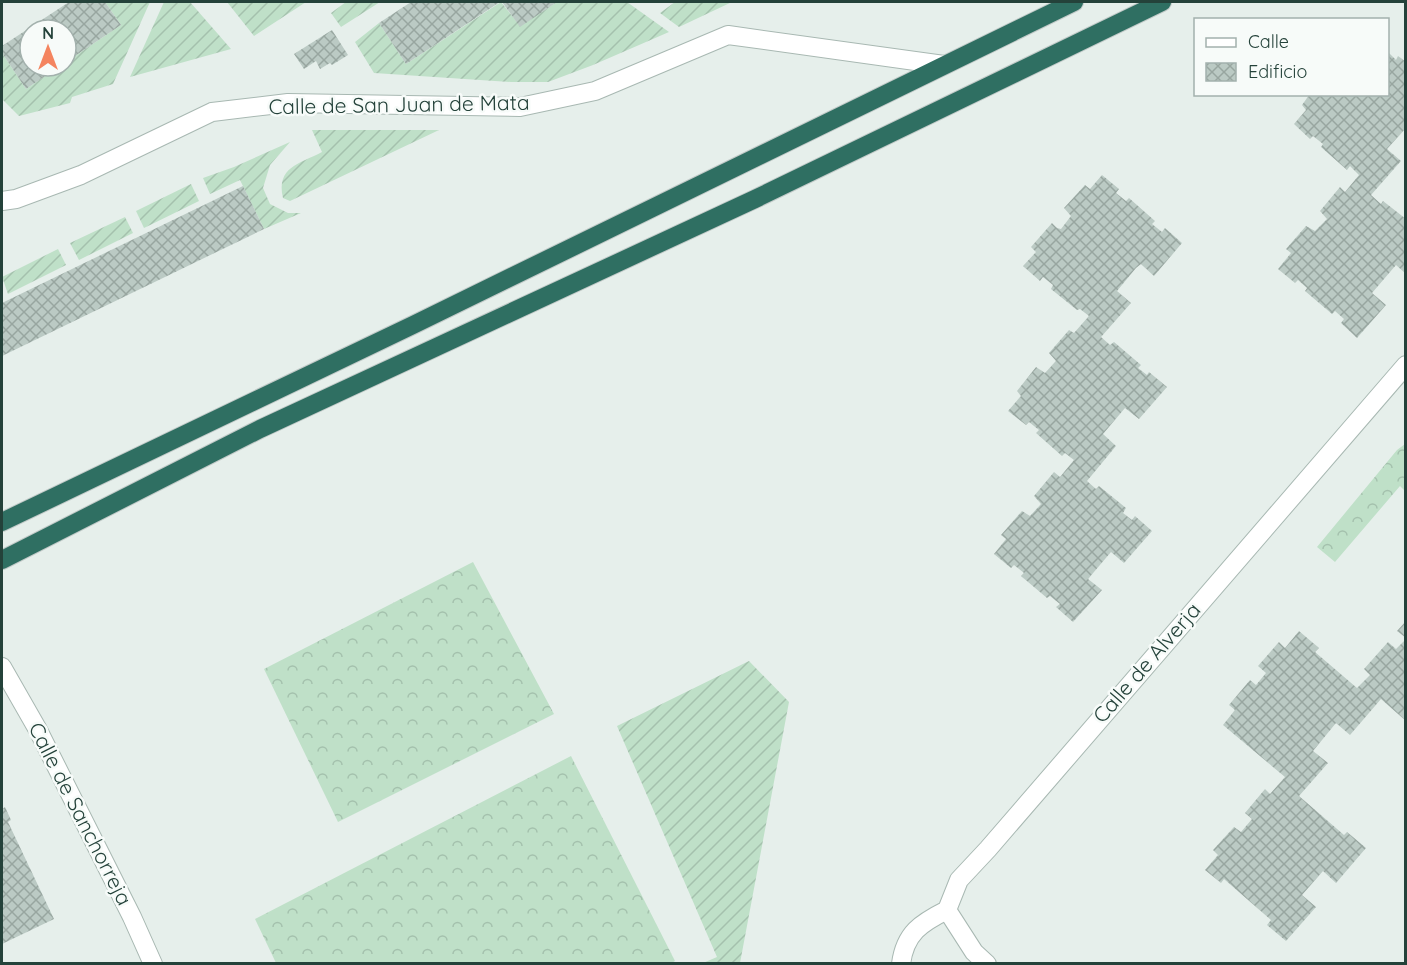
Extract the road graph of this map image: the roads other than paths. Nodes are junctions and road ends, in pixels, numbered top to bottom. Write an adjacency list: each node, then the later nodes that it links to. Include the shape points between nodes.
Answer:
1 (1074, 2): 3 (highway)
2 (1162, 2): 7 (highway, via 755,199 260,429)
3 (944, 65): 4 (street, Calle de San Juan de Mata, via 728,35 595,91 520,107 288,103 212,112 81,175); 6 (highway)
4 (2, 201)
5 (1406, 365): 9 (street, Calle de Alverja, via 959,880)
6 (2, 522)
7 (2, 560)
8 (2, 667): 10 (street, Calle de Sanchorreja, via 38,730)
9 (946, 910): 11 (street, via 916,928); 12 (street, via 974,952)
10 (153, 963)
11 (901, 963)
12 (987, 963)

